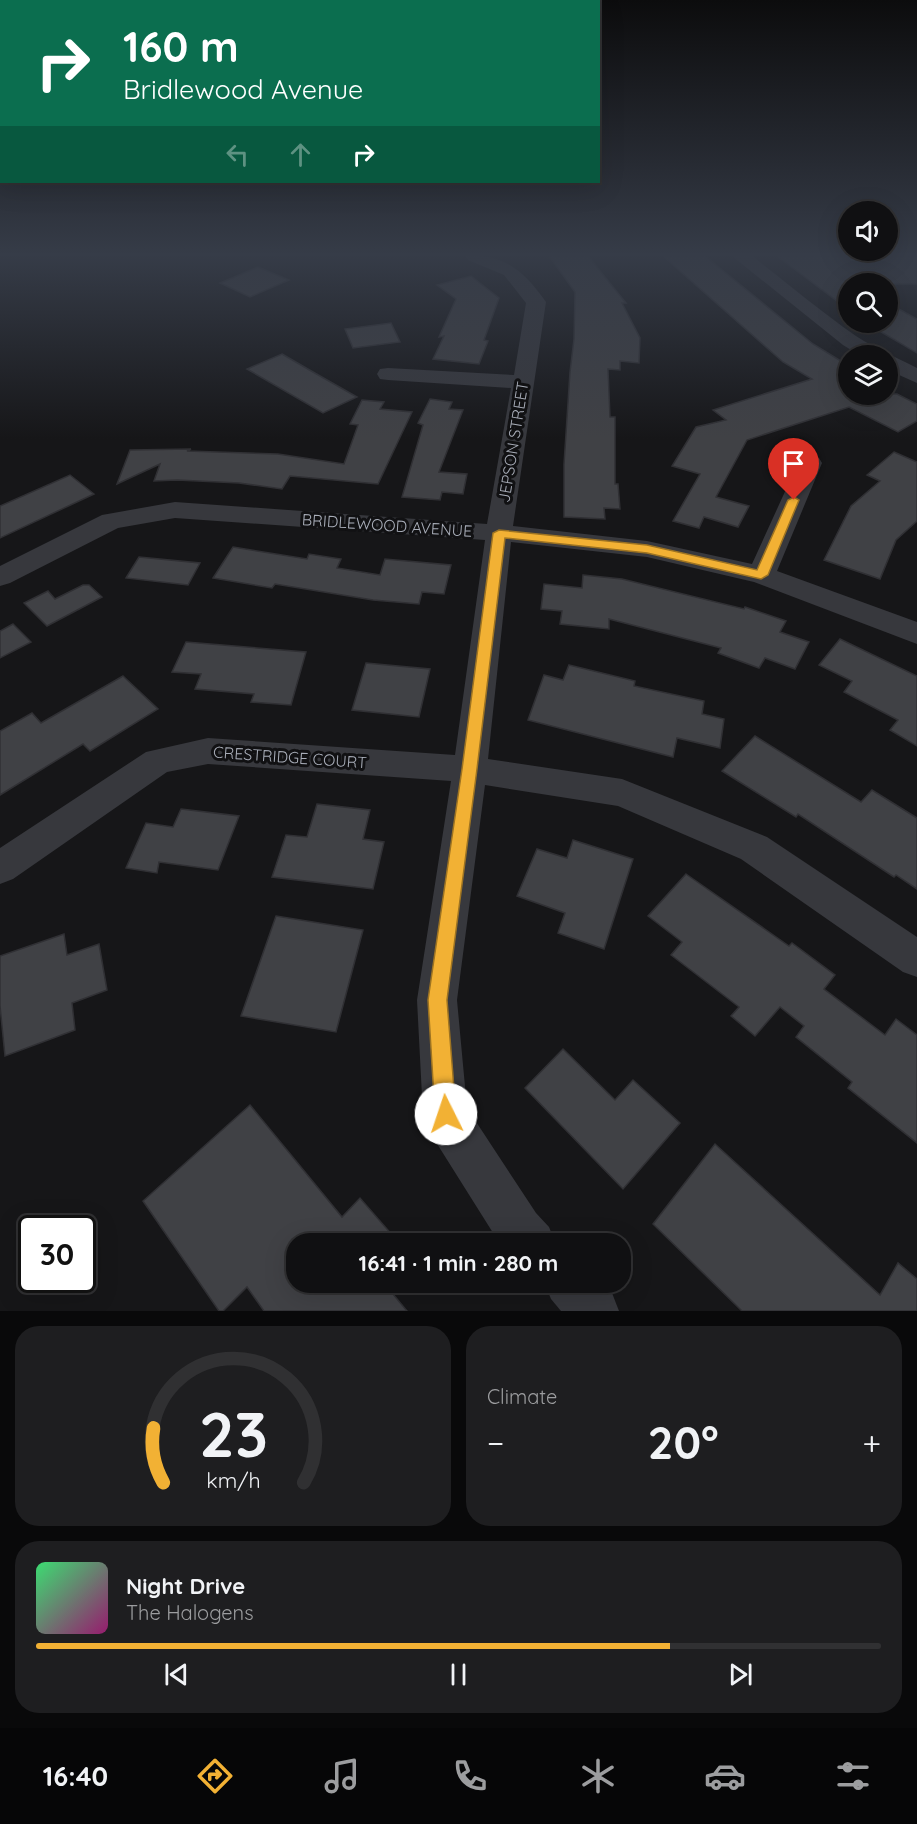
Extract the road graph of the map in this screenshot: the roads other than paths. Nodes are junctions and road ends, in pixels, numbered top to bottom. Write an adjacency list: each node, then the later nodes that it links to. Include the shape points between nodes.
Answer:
1 (534, 317): 7 (street, JEPSON STREET)
2 (819, 317): 3 (street)
3 (857, 345)
4 (898, 367): 6 (street)
5 (388, 374): 7 (street)
6 (917, 377)
7 (523, 382): 9 (street, JEPSON STREET)
8 (810, 463): 10 (street)
9 (499, 533): 10 (street, BRIDLEWOOD AVENUE, via 647,549); 11 (street, BRIDLEWOOD AVENUE, via 175,510 111,521); 13 (street, JEPSON STREET)
10 (761, 575): 12 (street, BRIDLEWOOD AVENUE)
11 (0, 577)
12 (917, 634)
13 (470, 769): 14 (street, CRESTRIDGE COURT, via 208,751 158,761); 15 (street, CRESTRIDGE COURT, via 622,793 754,848); 16 (street, JEPSON STREET, via 437,1000 446,1114)
14 (0, 868)
15 (917, 959)
16 (522, 1233)
17 (578, 1293): 18 (street)
18 (594, 1311)

